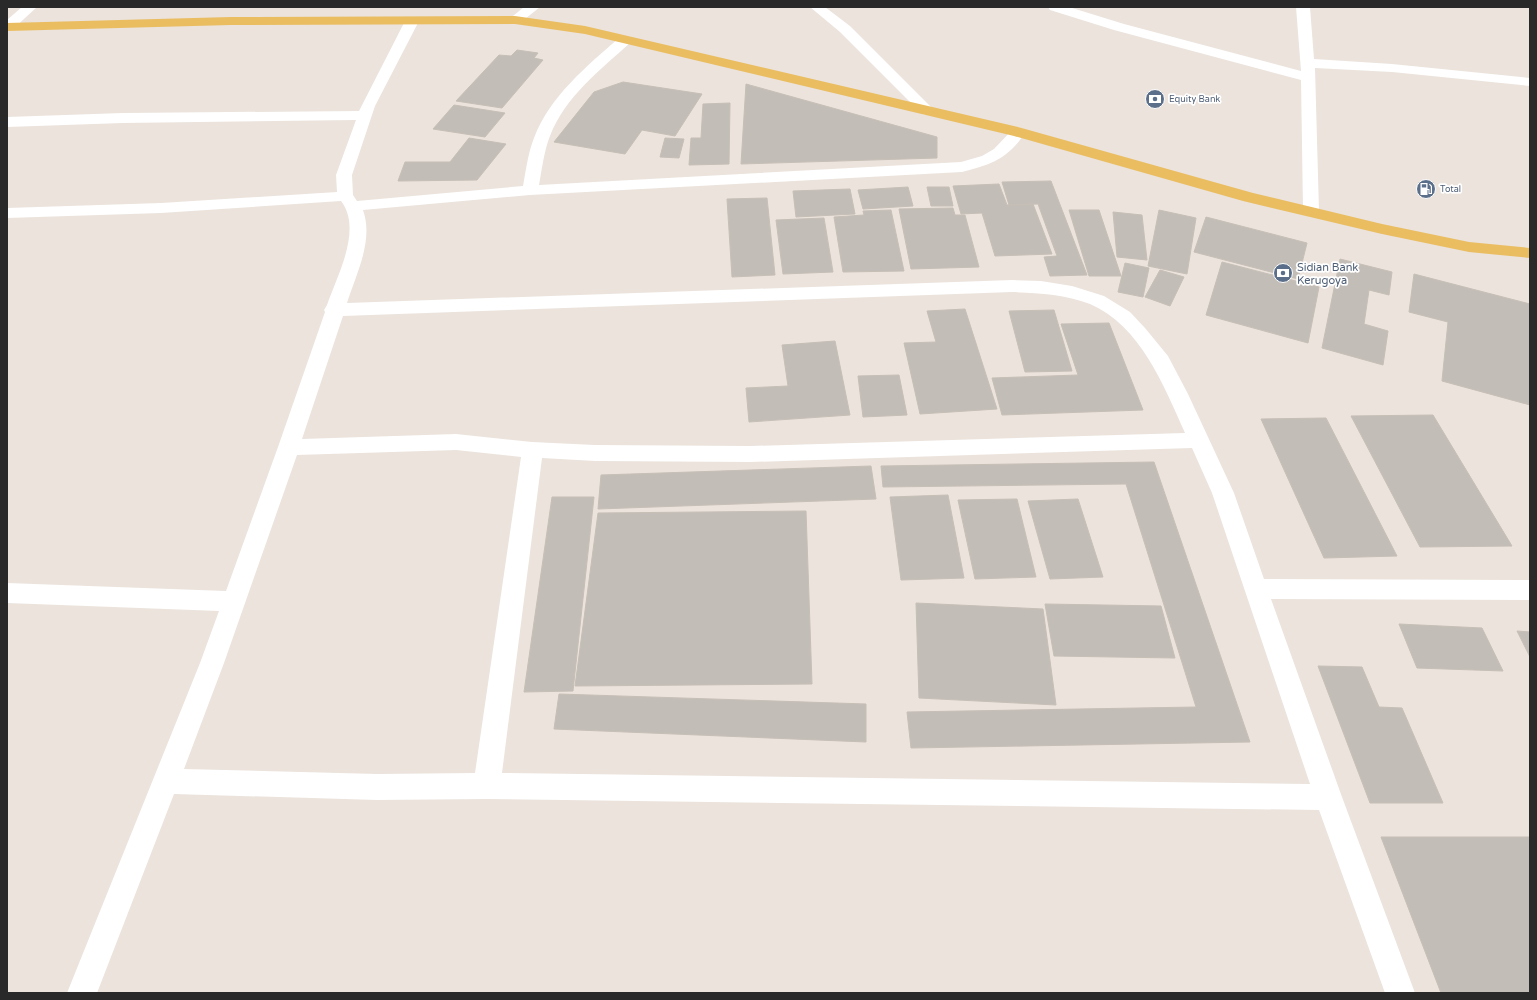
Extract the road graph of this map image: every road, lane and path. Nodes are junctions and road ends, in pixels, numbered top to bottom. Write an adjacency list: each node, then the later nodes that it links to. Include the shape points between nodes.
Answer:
1 (30, 7): 8 (street)
2 (533, 7): 7 (street)
3 (817, 7): 12 (street, via 845,29)
4 (1056, 7): 10 (street, via 1119,27)
5 (1303, 7): 10 (street)
6 (412, 20): 7 (main road); 8 (main road, via 231,21); 13 (street)
7 (515, 20): 9 (main road, via 586,30)
8 (7, 27)
9 (625, 40): 12 (main road); 16 (street, via 584,77 559,105 541,137)
10 (1308, 70): 11 (street, via 1392,68); 18 (street)
11 (1530, 82)
12 (927, 112): 15 (main road)
13 (365, 115): 14 (street); 17 (street, via 344,175)
14 (7, 122)
15 (1018, 132): 16 (street, via 1008,147 995,157 962,167); 18 (main road, via 1149,170)
16 (530, 190): 17 (street)
17 (349, 201): 19 (street); 21 (street, via 357,217 358,242)
18 (1311, 211): 20 (main road, via 1469,247)
19 (7, 213)
20 (1530, 253)
21 (334, 310): 22 (street, via 1004,286 1041,287 1097,300 1123,316 1161,361); 23 (street)
22 (1198, 440): 24 (street, via 751,454); 25 (street, via 1223,494)
23 (289, 447): 24 (street, via 456,442); 28 (street)
24 (532, 450): 30 (street)
25 (1256, 589): 26 (street); 31 (street)
26 (1530, 590)
27 (7, 593): 28 (street)
28 (233, 601): 29 (street, via 212,663)
29 (165, 781): 30 (street, via 377,787); 32 (street)
30 (487, 786): 31 (street)
31 (1328, 797): 33 (street)
32 (82, 993)
33 (1400, 993)

